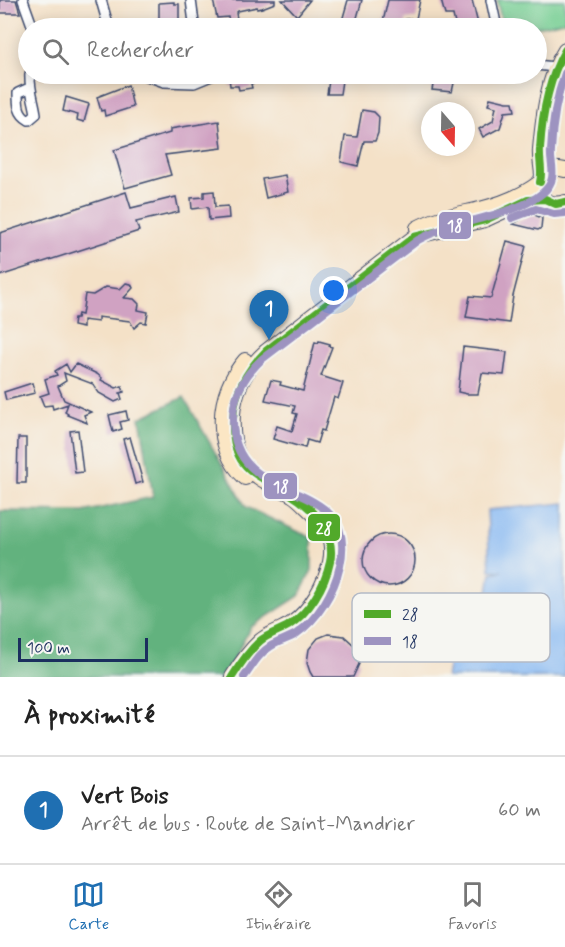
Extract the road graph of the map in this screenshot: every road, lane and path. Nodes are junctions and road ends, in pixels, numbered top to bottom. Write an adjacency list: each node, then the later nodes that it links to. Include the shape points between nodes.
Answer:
1 (23, 0): 5 (street)
2 (101, 0): 6 (street)
3 (191, 0): 7 (street)
4 (491, 0): 8 (street)
5 (29, 18)
6 (106, 18)
7 (193, 18)
8 (495, 18)
9 (565, 50): 11 (main road)
10 (547, 66): 11 (street)
11 (555, 67): 14 (main road)
12 (29, 84): 13 (street)
13 (29, 88)
14 (542, 139): 15 (main road); 16 (main road)
15 (562, 169): 16 (main road, via 549,171)
16 (541, 180): 17 (main road, via 540,192); 19 (main road, via 496,205 440,218 412,231 255,351 239,368 222,412 225,446 231,461 248,481)
17 (545, 200): 18 (main road); 19 (main road, via 528,200 485,220 414,237 266,351 246,372 234,409 233,436 238,453 261,480)
18 (565, 202)
19 (307, 507): 20 (main road, via 319,518 330,538 330,564 302,615 262,639)
20 (232, 677)

